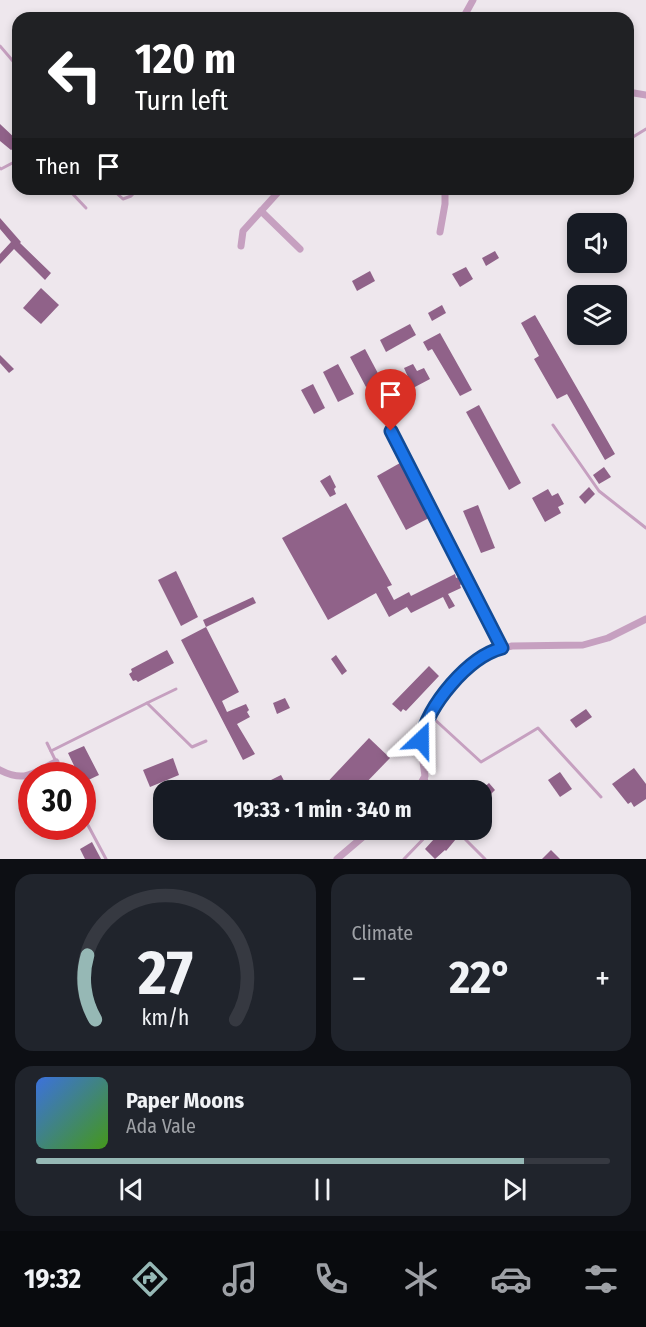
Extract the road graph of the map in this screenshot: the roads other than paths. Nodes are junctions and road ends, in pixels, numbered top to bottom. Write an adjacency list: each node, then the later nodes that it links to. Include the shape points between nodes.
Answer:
1 (0, 46): 2 (lane)
2 (12, 60)
3 (74, 195): 8 (lane)
4 (119, 195): 5 (lane, via 123,199)
5 (132, 195)
6 (276, 195): 9 (street)
7 (444, 195): 10 (street)
8 (86, 208)
9 (261, 211): 11 (street, via 243,231); 12 (street)
10 (441, 232)
11 (240, 246)
12 (300, 249)
13 (553, 425): 15 (lane, via 594,486)
14 (391, 431): 17 (lane)
15 (646, 528)
16 (646, 619): 17 (street, via 608,638 583,645)
17 (502, 648): 20 (street, via 472,664)
18 (176, 689): 19 (lane)
19 (147, 703): 21 (lane, via 192,747); 23 (lane)
20 (431, 716): 26 (street, via 421,740); 30 (lane, via 481,762 538,728)
21 (206, 741)
22 (47, 743): 23 (lane)
23 (51, 751): 24 (lane)
24 (56, 762)
25 (0, 770): 27 (street)
26 (425, 776): 28 (street); 29 (lane)
27 (18, 778)
28 (423, 780)
29 (426, 780)
30 (601, 797)
31 (96, 840): 36 (lane)
32 (360, 840): 35 (street)
33 (422, 840): 37 (lane)
34 (466, 840): 38 (lane)
35 (341, 858)
36 (106, 859)
37 (404, 859)
38 (484, 859)

